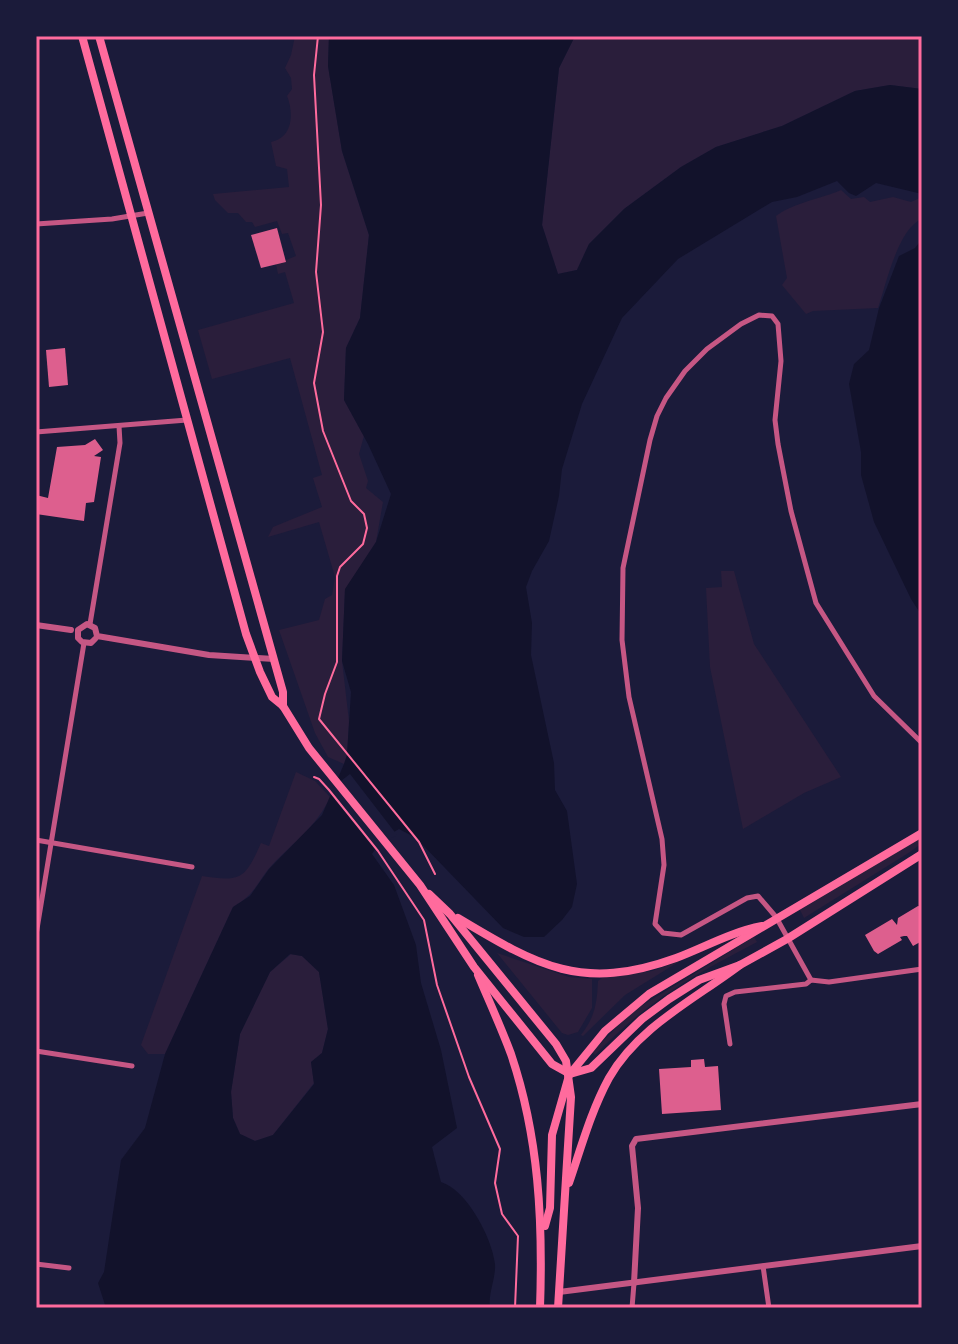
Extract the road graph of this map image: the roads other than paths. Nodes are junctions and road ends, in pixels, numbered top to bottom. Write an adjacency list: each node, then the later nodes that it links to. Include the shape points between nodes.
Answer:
1 (82, 36): 4 (main road)
2 (99, 36): 3 (main road)
3 (148, 213): 4 (street); 15 (main road)
4 (133, 216): 5 (street); 6 (main road)
5 (36, 224)
6 (188, 420): 7 (street); 14 (main road)
7 (119, 426): 8 (street); 9 (street)
8 (36, 432)
9 (90, 624): 11 (street); 12 (street)
10 (36, 625): 11 (street)
11 (74, 631): 13 (street)
12 (96, 637): 13 (street); 14 (street)
13 (84, 643): 20 (street)
14 (255, 659): 15 (street); 16 (main road, via 272,697)
15 (274, 659): 16 (main road)
16 (283, 706): 23 (main road, via 309,748)
17 (922, 743): 25 (street, via 874,696 816,603 778,444 778,324 772,316 759,315 707,349 685,371 657,416 623,568 622,640 629,697 662,839 662,884 654,918 658,929 681,935 753,896 763,899)
18 (922, 833): 25 (main road)
19 (36, 840): 20 (street)
20 (52, 843): 22 (street); 27 (street)
21 (922, 854): 28 (main road)
22 (192, 867)
23 (420, 885): 24 (main road); 30 (main road)
24 (450, 914): 26 (main road, via 523,957 563,971 596,974 662,963); 36 (main road, via 556,1044)
25 (776, 917): 26 (main road); 28 (street)
26 (762, 926): 36 (main road, via 626,1011)
27 (36, 935)
28 (787, 939): 29 (main road); 32 (street)
29 (740, 965): 36 (main road, via 699,980 669,999 591,1068); 38 (main road, via 655,1026 624,1057 593,1112)
30 (474, 967): 36 (main road, via 552,1064); 39 (main road, via 506,1042 530,1122)
31 (922, 969): 32 (street)
32 (811, 980): 33 (street, via 726,996)
33 (730, 1044)
34 (36, 1051): 35 (street)
35 (132, 1066)
36 (570, 1074): 38 (main road); 39 (main road, via 552,1135 550,1208)
37 (922, 1104): 44 (street, via 646,1136 633,1142 638,1208)
38 (565, 1193): 45 (main road)
39 (543, 1237): 46 (main road)
40 (922, 1246): 42 (street)
41 (36, 1264): 43 (street)
42 (763, 1266): 44 (street); 49 (street)
43 (69, 1268)
44 (634, 1283): 45 (street); 48 (street)
45 (559, 1292): 47 (main road)
46 (540, 1308)
47 (558, 1308)
48 (632, 1308)
49 (769, 1308)

